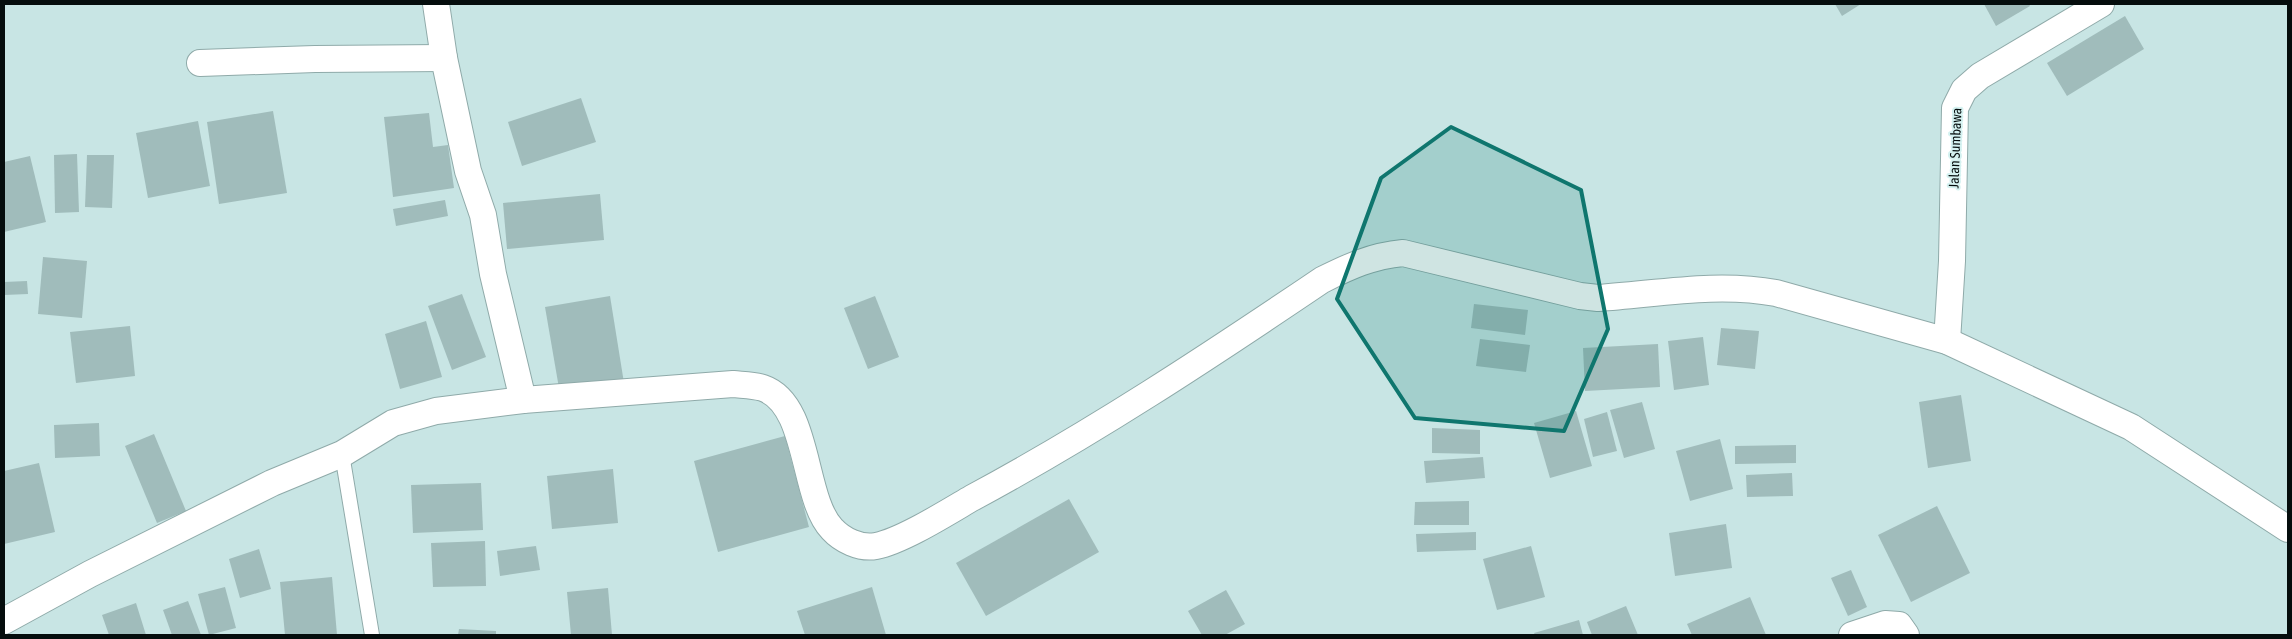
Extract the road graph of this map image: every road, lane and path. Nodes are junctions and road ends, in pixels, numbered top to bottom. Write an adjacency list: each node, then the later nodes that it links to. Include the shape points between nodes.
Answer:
1 (436, 4): 3 (street)
2 (2101, 4): 5 (street, Jalan Sumbawa, via 1980,76 1958,97 1955,108)
3 (444, 58): 4 (street); 6 (street, via 468,171 483,215 493,274)
4 (200, 63)
5 (1948, 341): 6 (street, via 1752,289 1706,287 1598,298 1403,253 1378,256 1355,263 1322,280 1066,446 908,533 876,546 855,544 830,527 819,506 794,422 782,402 764,388 733,384); 8 (street, via 2132,427)
6 (523, 400): 7 (street, via 436,412 394,424)
7 (342, 454): 9 (street, via 263,487); 11 (lane)
8 (2288, 528)
9 (4, 621): 10 (street)
10 (11, 635)
11 (372, 635)
12 (1852, 635): 13 (street, via 1885,624 1898,625)
13 (1906, 635)

